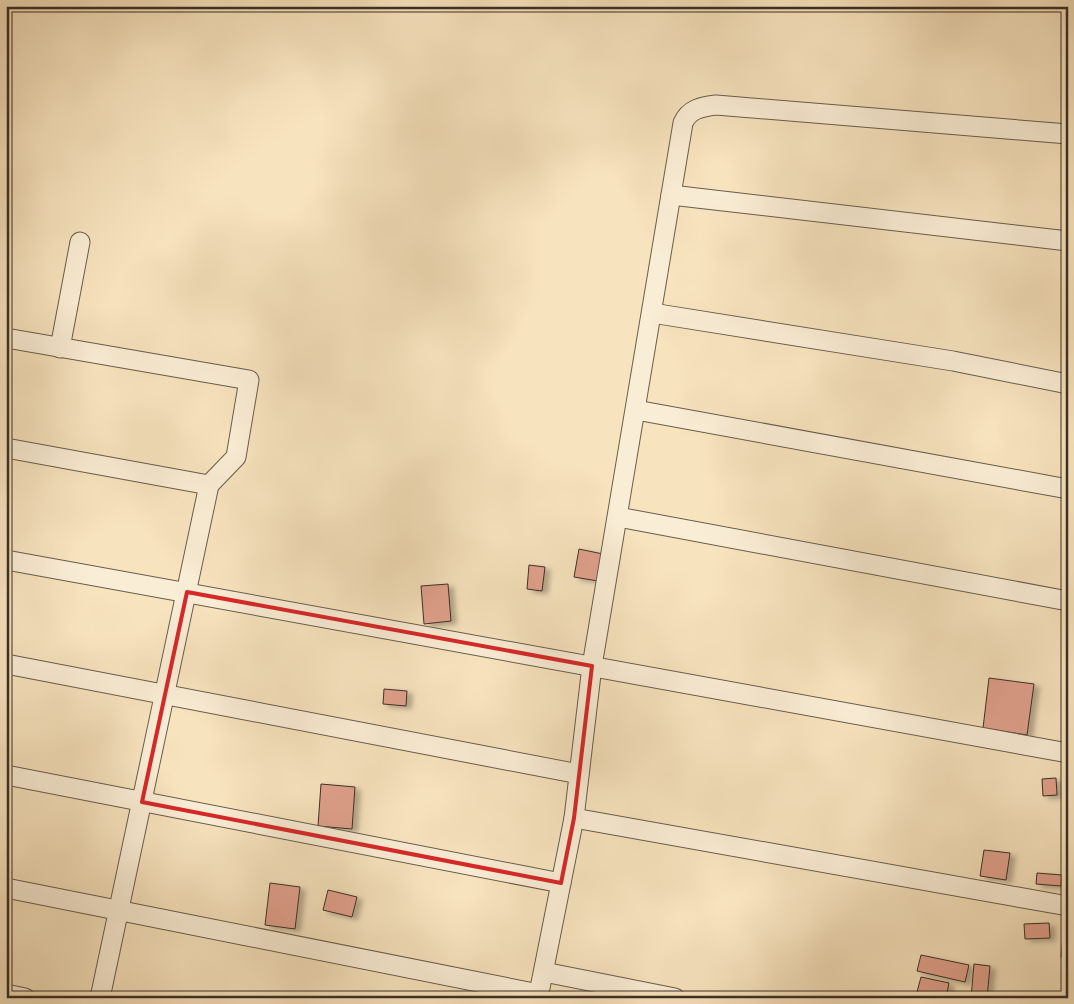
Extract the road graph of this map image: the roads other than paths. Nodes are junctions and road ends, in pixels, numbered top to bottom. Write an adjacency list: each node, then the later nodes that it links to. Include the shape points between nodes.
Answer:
1 (1068, 134): 2 (street, via 716,105 698,108 686,115)
2 (671, 195): 3 (street); 5 (street)
3 (1068, 241)
4 (80, 242): 7 (street)
5 (652, 313): 8 (street); 9 (street)
6 (6, 338): 7 (street)
7 (60, 348): 11 (street, via 249,380 236,457)
8 (1068, 384)
9 (636, 410): 12 (street); 13 (street)
10 (6, 448): 11 (street)
11 (209, 485): 15 (street)
12 (1068, 489)
13 (618, 516): 16 (street); 18 (street)
14 (6, 560): 15 (street)
15 (187, 592): 18 (street); 19 (street)
16 (1068, 601)
17 (6, 664): 19 (street)
18 (592, 666): 20 (street); 21 (street)
19 (165, 694): 21 (street); 23 (street)
20 (1068, 753)
21 (579, 774): 24 (street)
22 (6, 776): 23 (street)
23 (142, 802): 25 (street); 28 (street)
24 (574, 818): 25 (street); 27 (street)
25 (561, 883): 29 (street)
26 (6, 888): 28 (street)
27 (1068, 906)
28 (119, 910): 32 (street); 34 (street)
29 (544, 972): 31 (street); 32 (street)
30 (6, 994): 33 (street)
31 (644, 995): 35 (street)
32 (539, 996)
33 (25, 998)
34 (100, 998)
35 (675, 998)

